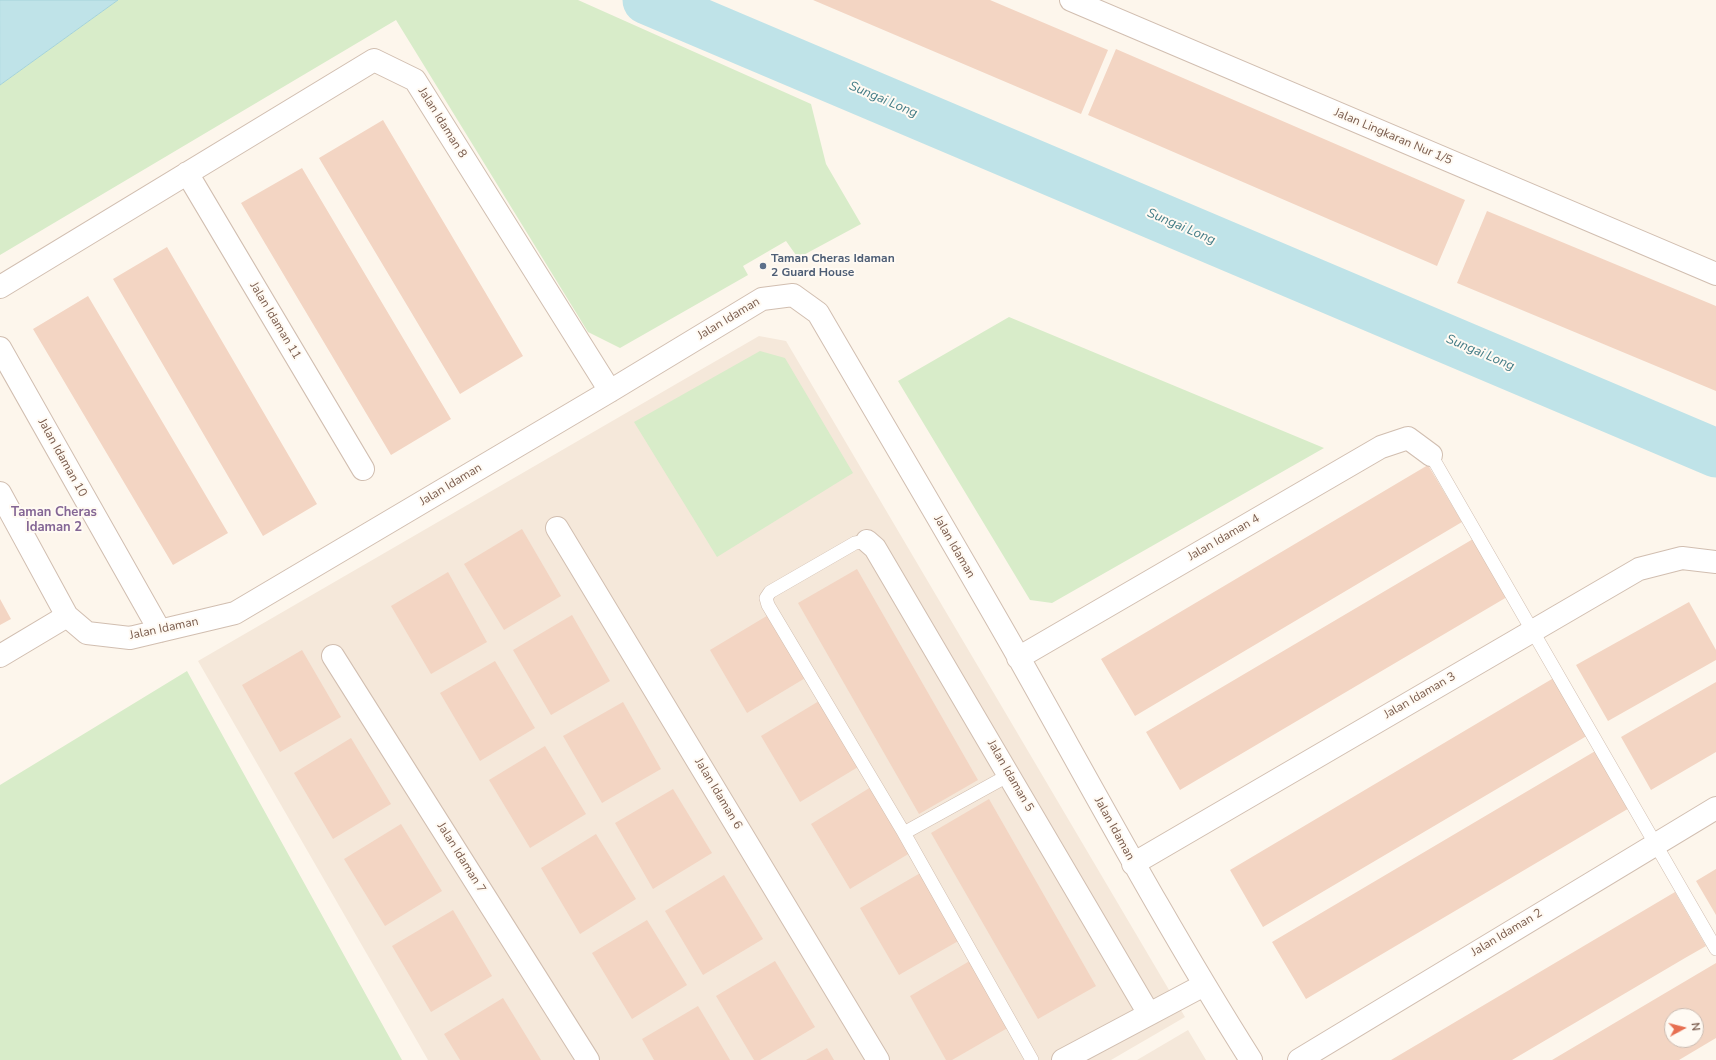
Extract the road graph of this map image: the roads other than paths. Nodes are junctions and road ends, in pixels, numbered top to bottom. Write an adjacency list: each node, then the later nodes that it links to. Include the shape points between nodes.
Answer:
1 (1070, 0): 3 (street, Jalan Lingkaran Nur 1/5)
2 (187, 173): 4 (street); 6 (street, Jalan Idaman 8, via 374,60 415,80); 8 (street, Jalan Idaman 11)
3 (1716, 274)
4 (0, 287)
5 (0, 348): 15 (street, Jalan Idaman 10)
6 (610, 390): 15 (street, Jalan Idaman, via 235,613); 18 (street, Jalan Idaman, via 762,299 793,295 818,313)
7 (1431, 455): 14 (lane); 18 (street, Jalan Idaman 4, via 1408,438 1381,447)
8 (363, 469)
9 (0, 493): 13 (street, Jalan Idaman)
10 (557, 528): 28 (street, Jalan Idaman 6)
11 (866, 541): 19 (street, Jalan Idaman 5, via 875,548); 21 (lane, via 855,543 770,592 766,598)
12 (1716, 562): 14 (street, Jalan Idaman 3, via 1682,558 1639,570)
13 (67, 616): 15 (street, Jalan Idaman, via 87,633 130,638); 16 (street)
14 (1532, 630): 22 (lane); 23 (street, Jalan Idaman 3)
15 (160, 631)
16 (0, 656)
17 (333, 656): 27 (street, Jalan Idaman 7)
18 (1018, 658): 23 (street, Jalan Idaman)
19 (1009, 774): 21 (lane); 26 (street, Jalan Idaman 5)
20 (1716, 808): 22 (street, Jalan Idaman 2)
21 (904, 833): 29 (lane)
22 (1655, 844): 24 (lane); 32 (street, Jalan Idaman 2)
23 (1133, 864): 25 (street, Jalan Idaman)
24 (1716, 949)
25 (1204, 985): 26 (street); 31 (street, Jalan Idaman)
26 (1149, 1014): 30 (street)
27 (588, 1060)
28 (878, 1060)
29 (1032, 1060)
30 (1063, 1060)
31 (1250, 1060)
32 (1299, 1060)

